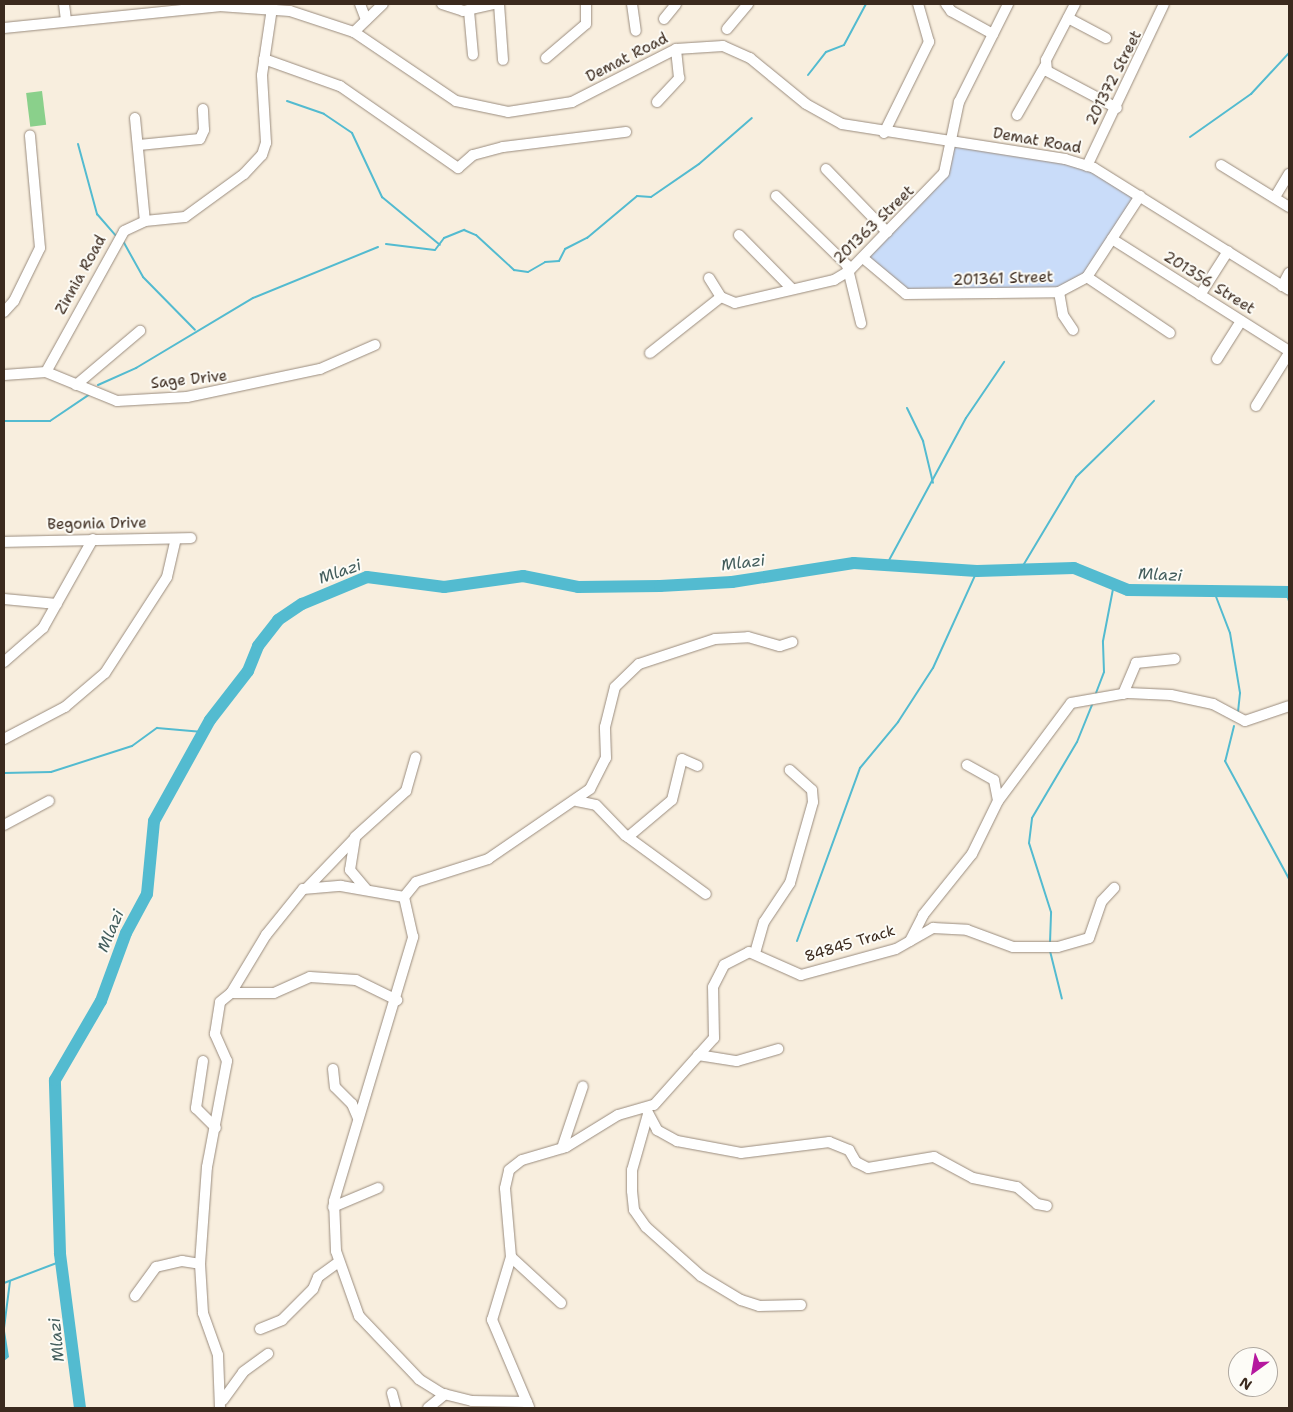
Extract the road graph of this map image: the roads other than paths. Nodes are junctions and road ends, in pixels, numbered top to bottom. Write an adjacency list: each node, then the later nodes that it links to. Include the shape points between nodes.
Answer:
1 (64, 4): 21 (street)
2 (360, 4): 20 (street)
3 (383, 4): 20 (street)
4 (442, 4): 17 (street)
5 (494, 4): 17 (street)
6 (499, 4): 32 (street)
7 (586, 4): 30 (street, via 586,24)
8 (632, 4): 24 (street)
9 (676, 4): 19 (street)
10 (748, 4): 23 (street)
11 (918, 4): 40 (street, via 929,42)
12 (946, 4): 26 (street, via 951,11)
13 (1008, 4): 26 (street, 201363 Street)
14 (1075, 4): 18 (street)
15 (1164, 4): 36 (street, 201372 Street)
16 (272, 8): 21 (street, Demat Road, via 219,6); 25 (street, Demat Road); 31 (street, Zinnia Road)
17 (469, 11): 29 (street)
18 (1068, 18): 27 (street); 33 (street)
19 (664, 19)
20 (366, 20): 25 (street)
21 (66, 21): 22 (street, Demat Road)
22 (4, 28)
23 (727, 29)
24 (636, 31)
25 (354, 32): 28 (street, Demat Road, via 443,94 468,105 508,112 572,102)
26 (993, 34): 42 (street, 201363 Street, via 959,102)
27 (1106, 38)
28 (676, 49): 34 (street, via 679,78); 40 (street, Demat Road, via 704,44 736,50 822,115)
29 (473, 55)
30 (546, 58)
31 (264, 59): 39 (street, via 340,86 458,168 473,155 503,146); 52 (street, Zinnia Road, via 266,143 260,159 185,217)
32 (503, 60)
33 (1045, 66): 36 (street, via 1051,74); 37 (street)
34 (657, 102)
35 (203, 108): 43 (street, via 204,130 200,139)
36 (1116, 108): 45 (street, 201372 Street)
37 (1017, 115)
38 (136, 118): 43 (street)
39 (626, 132)
40 (884, 133): 42 (street, Demat Road)
41 (30, 135): 67 (street, via 40,248 14,301)
42 (952, 143): 45 (street, Demat Road); 53 (street, 201363 Street, via 939,181)
43 (139, 145): 52 (street)
44 (1221, 165): 50 (street)
45 (1087, 166): 49 (street, Demat Road)
46 (826, 169): 53 (street)
47 (1289, 174): 50 (street)
48 (776, 196): 58 (street)
49 (1140, 196): 55 (street, 201361 Street); 56 (street, Demat Road)
50 (1275, 198): 51 (street)
51 (1289, 207)
52 (145, 221): 77 (street, Zinnia Road, via 124,231 108,254)
53 (887, 232): 57 (street, 201363 Street)
54 (739, 235): 62 (street)
55 (1112, 240): 60 (street, 201361 Street); 65 (street, 201356 Street)
56 (1228, 251): 63 (street, Demat Road); 65 (street)
57 (863, 258): 58 (street, 201363 Street); 64 (street, 201361 Street, via 906,294)
58 (850, 271): 62 (street, 201363 Street, via 834,280); 69 (street)
59 (1289, 273): 63 (street)
60 (1087, 277): 64 (street, 201361 Street); 72 (street)
61 (709, 278): 66 (street)
62 (791, 288): 66 (street, 201363 Street, via 734,303)
63 (1286, 288)
64 (1059, 292): 70 (street, via 1063,315)
65 (1200, 295): 68 (street, 201356 Street)
66 (721, 298): 75 (street)
67 (4, 312)
68 (1242, 321): 74 (street, 201356 Street); 76 (street)
69 (860, 323)
70 (1073, 330)
71 (140, 331): 79 (street)
72 (1170, 333)
73 (375, 345): 79 (street, Sage Drive, via 320,369 226,392 117,401)
74 (1289, 352): 80 (street)
75 (650, 353)
76 (1217, 359)
77 (46, 372): 78 (street, Sage Drive); 79 (street, Sage Drive)
78 (4, 375)
79 (76, 385)
80 (1256, 406)
81 (191, 538): 83 (street, Begonia Drive)
82 (93, 539): 83 (street, Begonia Drive); 84 (street, Begonia Drive); 86 (street)
83 (176, 539): 92 (street, via 167,577 105,673 65,707)
84 (4, 542)
85 (4, 598): 86 (street)
86 (57, 604): 89 (street, via 42,628)
87 (792, 642): 98 (street, via 780,646 748,636 714,639 633,668 615,687 605,727 604,766)
88 (1175, 659): 90 (street, via 1136,663)
89 (4, 662)
90 (1123, 694): 91 (street, via 1199,700 1245,721); 99 (street, via 1071,703)
91 (1289, 706)
92 (4, 739)
93 (416, 757): 101 (street, via 406,791)
94 (967, 764): 99 (street, via 994,780)
95 (698, 766): 102 (street, via 682,759 672,800)
96 (790, 770): 109 (street, via 812,790 813,802 790,883 764,922)
97 (49, 801): 100 (street)
98 (578, 801): 102 (street, via 596,805); 107 (street, via 488,859 416,882)
99 (998, 801): 108 (street, via 972,854 923,915)
100 (4, 825)
101 (355, 837): 103 (street); 105 (street, via 350,870)
102 (628, 837): 106 (street)
103 (307, 888): 105 (street); 110 (street, via 266,935)
104 (1114, 888): 108 (street, 84845 Track, via 1099,908 1091,935 1076,942 1013,947 947,928 933,928)
105 (366, 889): 107 (street)
106 (706, 894)
107 (404, 897): 111 (street, via 404,911 414,930)
108 (910, 941): 109 (street, 84845 Track, via 801,975)
109 (755, 953): 113 (street, via 733,958 716,976 716,1032)
110 (231, 993): 111 (street, via 267,994 317,977 364,982); 119 (street, via 220,1002 215,1024 227,1061)
111 (397, 1000): 118 (street, via 377,1048)
112 (778, 1050): 113 (street, via 737,1061)
113 (698, 1055): 117 (street)
114 (203, 1061): 119 (street, via 196,1108)
115 (333, 1069): 118 (street, via 335,1087 352,1104)
116 (583, 1086): 120 (street)
117 (647, 1112): 120 (street, via 618,1115); 122 (street, via 667,1137 717,1150 749,1153 829,1142 849,1150 868,1168 941,1159 973,1178 1017,1187 1038,1204); 129 (street, via 632,1170 634,1210 652,1233 701,1276 741,1300 759,1306)
118 (358, 1118): 123 (street)
119 (216, 1128): 126 (street, via 207,1167)
120 (562, 1148): 124 (street, via 522,1160 509,1170 505,1188)
121 (378, 1188): 123 (street)
122 (1047, 1206)
123 (333, 1207): 125 (street)
124 (511, 1257): 128 (street); 134 (street, via 492,1320)
125 (339, 1262): 130 (street, via 318,1277 313,1289 282,1320); 133 (street, via 359,1316 419,1379)
126 (200, 1264): 127 (street, via 177,1261 156,1267); 135 (street, via 203,1313 218,1355)
127 (135, 1296)
128 (562, 1303)
129 (801, 1305)
130 (260, 1329)
131 (268, 1354): 135 (street, via 233,1382)
132 (392, 1393): 136 (street)
133 (445, 1394): 134 (street, via 487,1403); 137 (street)
134 (528, 1405)
135 (220, 1408)
136 (396, 1408)
137 (428, 1408)

